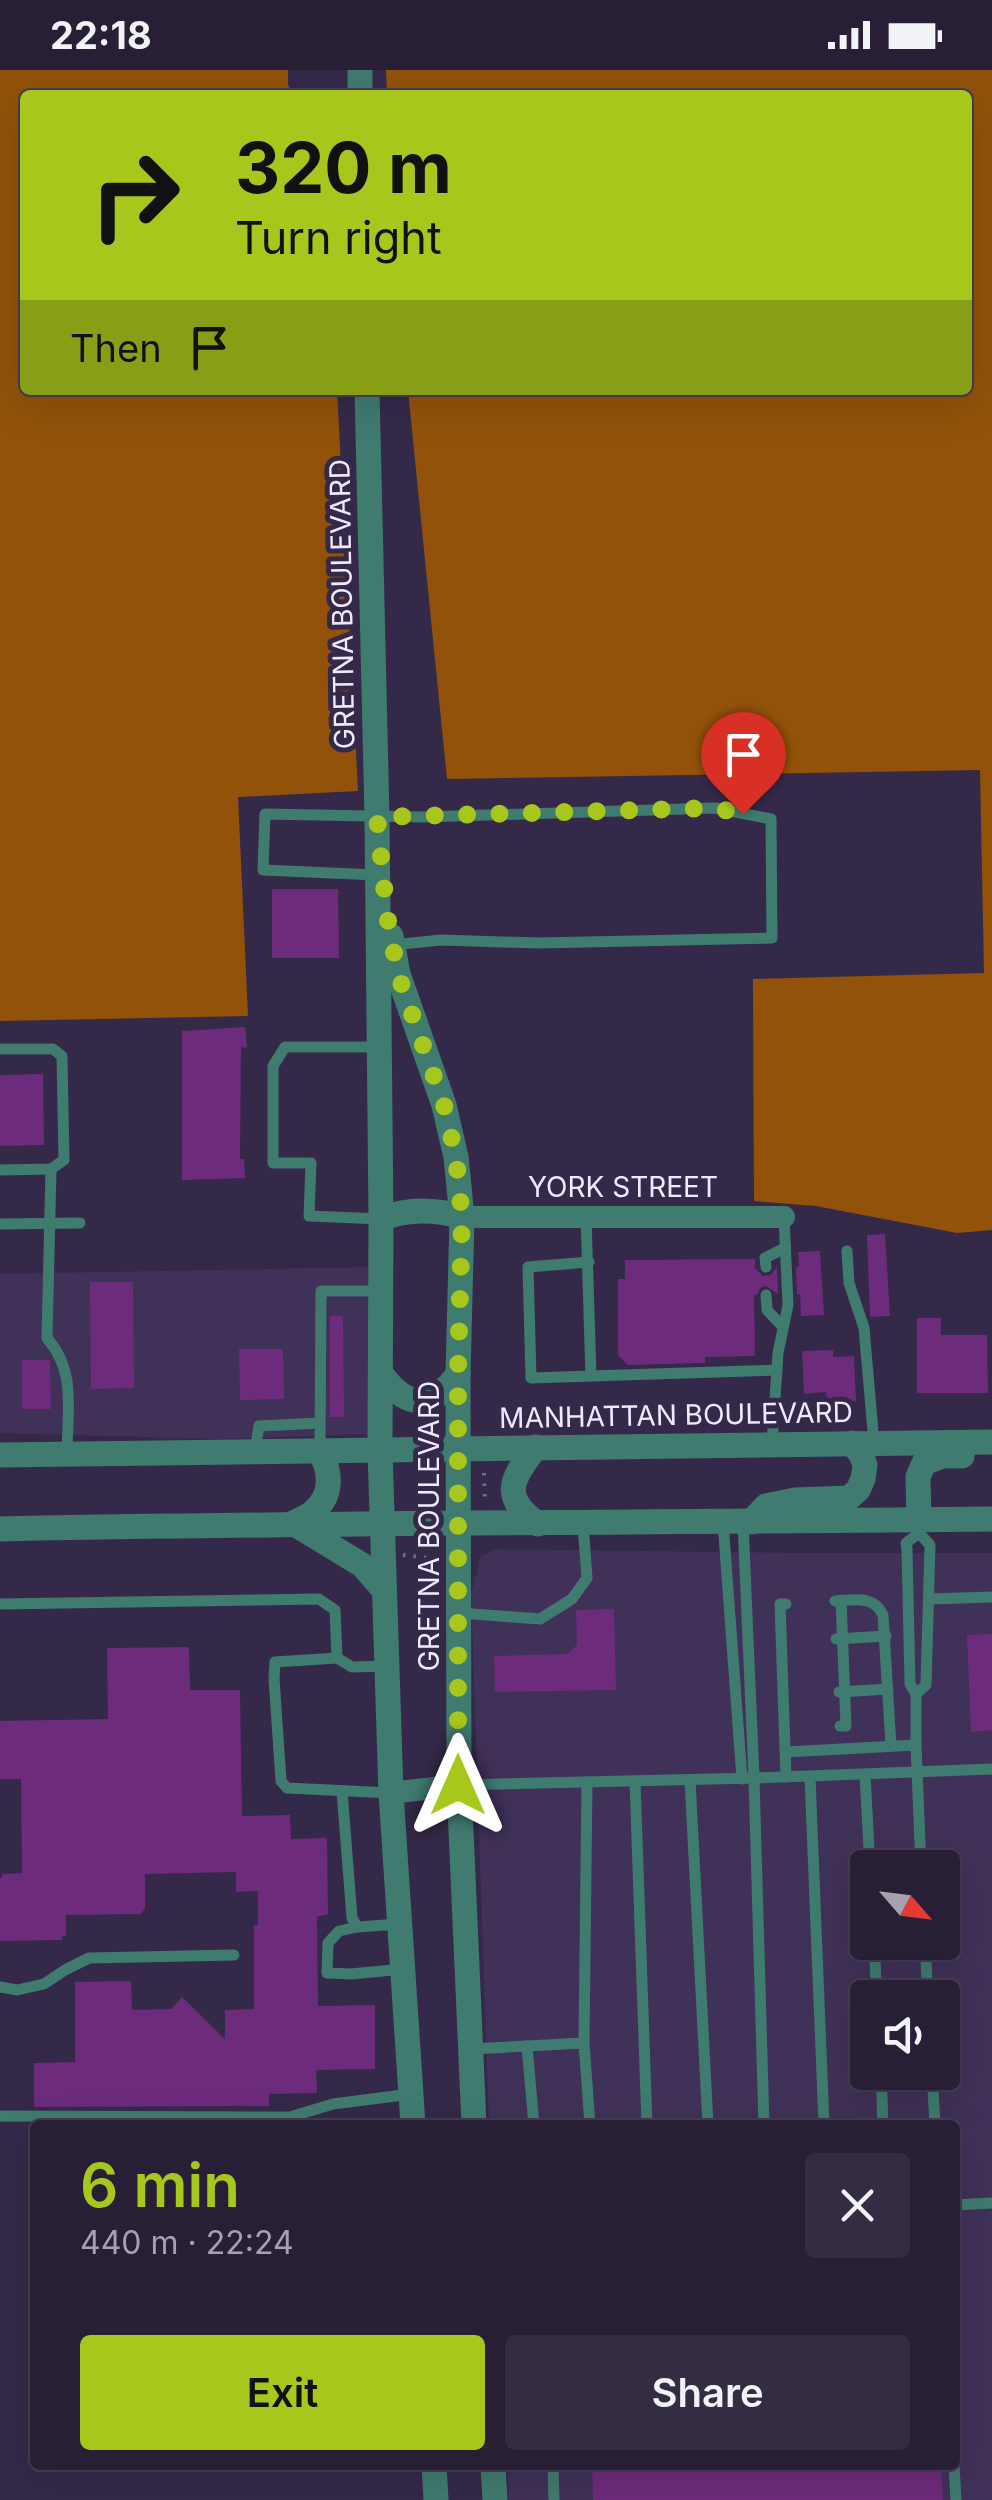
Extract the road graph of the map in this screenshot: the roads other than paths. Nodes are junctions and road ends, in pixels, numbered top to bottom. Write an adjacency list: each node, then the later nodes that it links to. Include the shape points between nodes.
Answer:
1 (367, 395): 2 (street, GRETNA BOULEVARD)
2 (377, 817): 3 (street, GRETNA BOULEVARD); 3 (lane, via 265,814 262,870); 4 (street, GRETNA BOULEVARD); 4 (lane, via 715,808 771,820 772,938)
3 (378, 875): 5 (street, GRETNA BOULEVARD)
4 (392, 945): 9 (street, GRETNA BOULEVARD, via 444,1105)
5 (380, 1047): 12 (street, GRETNA BOULEVARD); 12 (lane, via 284,1047 273,1066 273,1163 311,1162 309,1216)
6 (0, 1049): 7 (lane, via 53,1049 62,1056 64,1160)
7 (51, 1169): 8 (lane); 15 (lane)
8 (0, 1170)
9 (462, 1217): 10 (street, YORK STREET); 12 (street, via 401,1210); 25 (street, GRETNA BOULEVARD)
10 (586, 1217): 11 (street, YORK STREET); 18 (lane)
11 (784, 1218): 16 (lane)
12 (382, 1219): 20 (street, GRETNA BOULEVARD)
13 (80, 1223): 15 (lane)
14 (0, 1224): 15 (lane)
15 (50, 1224): 36 (lane, via 47,1338 61,1354 68,1382)
16 (785, 1248): 19 (lane, via 766,1258); 22 (lane)
17 (847, 1251): 29 (lane, via 864,1328)
18 (588, 1262): 26 (lane); 26 (lane, via 528,1267 531,1378)
19 (766, 1268)
20 (382, 1291): 24 (street, GRETNA BOULEVARD); 27 (lane, via 320,1291)
21 (766, 1294): 22 (lane, via 766,1310)
22 (784, 1327): 23 (lane)
23 (777, 1370): 26 (lane); 30 (lane)
24 (382, 1374): 25 (street, via 394,1392 428,1400); 33 (street, GRETNA BOULEVARD)
25 (458, 1374): 31 (street, GRETNA BOULEVARD)
26 (591, 1376)
27 (320, 1423): 34 (lane, via 259,1426); 35 (lane)
28 (992, 1442): 29 (street, MANHATTAN BOULEVARD)
29 (863, 1443): 30 (street, MANHATTAN BOULEVARD); 40 (street, via 864,1479 849,1498 766,1506)
30 (772, 1444): 32 (street, MANHATTAN BOULEVARD)
31 (459, 1448): 32 (street, MANHATTAN BOULEVARD); 33 (street, MANHATTAN BOULEVARD); 45 (street, GRETNA BOULEVARD)
32 (536, 1448): 42 (street, via 517,1472 514,1498)
33 (380, 1451): 35 (street, MANHATTAN BOULEVARD); 44 (street, GRETNA BOULEVARD)
34 (254, 1452): 35 (street, MANHATTAN BOULEVARD); 36 (street, MANHATTAN BOULEVARD)
35 (320, 1452): 41 (street, via 330,1479 325,1494 316,1511)
36 (67, 1455): 38 (street, MANHATTAN BOULEVARD)
37 (992, 1455): 46 (street, via 924,1463)
38 (0, 1456)
39 (992, 1519): 46 (street)
40 (739, 1522): 43 (street); 46 (street); 70 (lane); 70 (lane)
41 (293, 1523): 44 (street); 47 (street); 48 (street, via 362,1565)
42 (538, 1524): 43 (street); 45 (street)
43 (584, 1524): 53 (lane, via 587,1578 572,1599 540,1619)
44 (382, 1525): 45 (street); 48 (street, GRETNA BOULEVARD)
45 (458, 1525): 53 (street, GRETNA BOULEVARD)
46 (919, 1526): 50 (lane, via 930,1545); 60 (lane, via 906,1544 910,1684)
47 (0, 1529)
48 (384, 1590): 57 (street, GRETNA BOULEVARD)
49 (992, 1596): 50 (lane)
50 (929, 1599): 60 (lane, via 926,1684)
51 (0, 1604): 56 (lane, via 319,1600 335,1610)
52 (786, 1604): 64 (lane, via 780,1604)
53 (458, 1613): 74 (street, GRETNA BOULEVARD)
54 (886, 1636): 55 (lane); 55 (lane, via 879,1606 871,1600 838,1601); 58 (lane)
55 (840, 1638): 59 (lane)
56 (337, 1658): 57 (lane, via 352,1667); 75 (lane, via 275,1662 274,1678 281,1781 288,1788)
57 (387, 1666): 76 (street, GRETNA BOULEVARD)
58 (888, 1689): 59 (lane); 62 (lane)
59 (842, 1691): 61 (lane)
60 (916, 1694): 63 (lane)
61 (843, 1726)
62 (890, 1746): 63 (lane); 64 (lane)
63 (916, 1746): 66 (lane)
64 (786, 1752): 69 (lane)
65 (992, 1769): 66 (lane)
66 (917, 1772): 67 (lane); 78 (lane)
67 (864, 1775): 68 (lane); 77 (lane)
68 (810, 1776): 69 (lane); 98 (lane)
69 (786, 1777): 70 (lane)
70 (748, 1778): 71 (lane); 97 (lane)
71 (690, 1780): 72 (lane); 96 (lane)
72 (635, 1781): 73 (lane); 95 (lane)
73 (587, 1782): 74 (lane); 84 (lane)
74 (458, 1785): 76 (street); 86 (street, GRETNA BOULEVARD)
75 (342, 1791): 76 (lane); 80 (lane)
76 (391, 1792): 79 (street, GRETNA BOULEVARD)
77 (869, 1850)
78 (920, 1850)
79 (400, 1924): 80 (lane); 82 (street, GRETNA BOULEVARD)
80 (357, 1927): 82 (lane, via 339,1931 328,1943 327,1973)
81 (234, 1955): 83 (lane, via 89,1958 44,1984)
82 (403, 1969): 89 (street, GRETNA BOULEVARD)
83 (0, 1987)
84 (584, 2043): 85 (lane); 94 (lane)
85 (527, 2046): 86 (lane); 93 (lane)
86 (470, 2049): 92 (street, GRETNA BOULEVARD)
87 (882, 2090): 99 (lane)
88 (933, 2090): 100 (lane)
89 (411, 2094): 90 (lane, via 290,2117); 91 (street, GRETNA BOULEVARD)
90 (0, 2116)
91 (413, 2120)
92 (474, 2120)
93 (534, 2120)
94 (590, 2120)
95 (647, 2120)
96 (708, 2120)
97 (764, 2120)
98 (824, 2120)
99 (884, 2120)
100 (935, 2120)
101 (992, 2204): 102 (lane)
102 (960, 2205)
103 (434, 2470): 107 (street)
104 (493, 2470): 108 (street)
105 (553, 2470): 109 (lane)
106 (954, 2470): 110 (lane)
107 (436, 2500)
108 (495, 2500)
109 (554, 2500)
110 (956, 2500)

